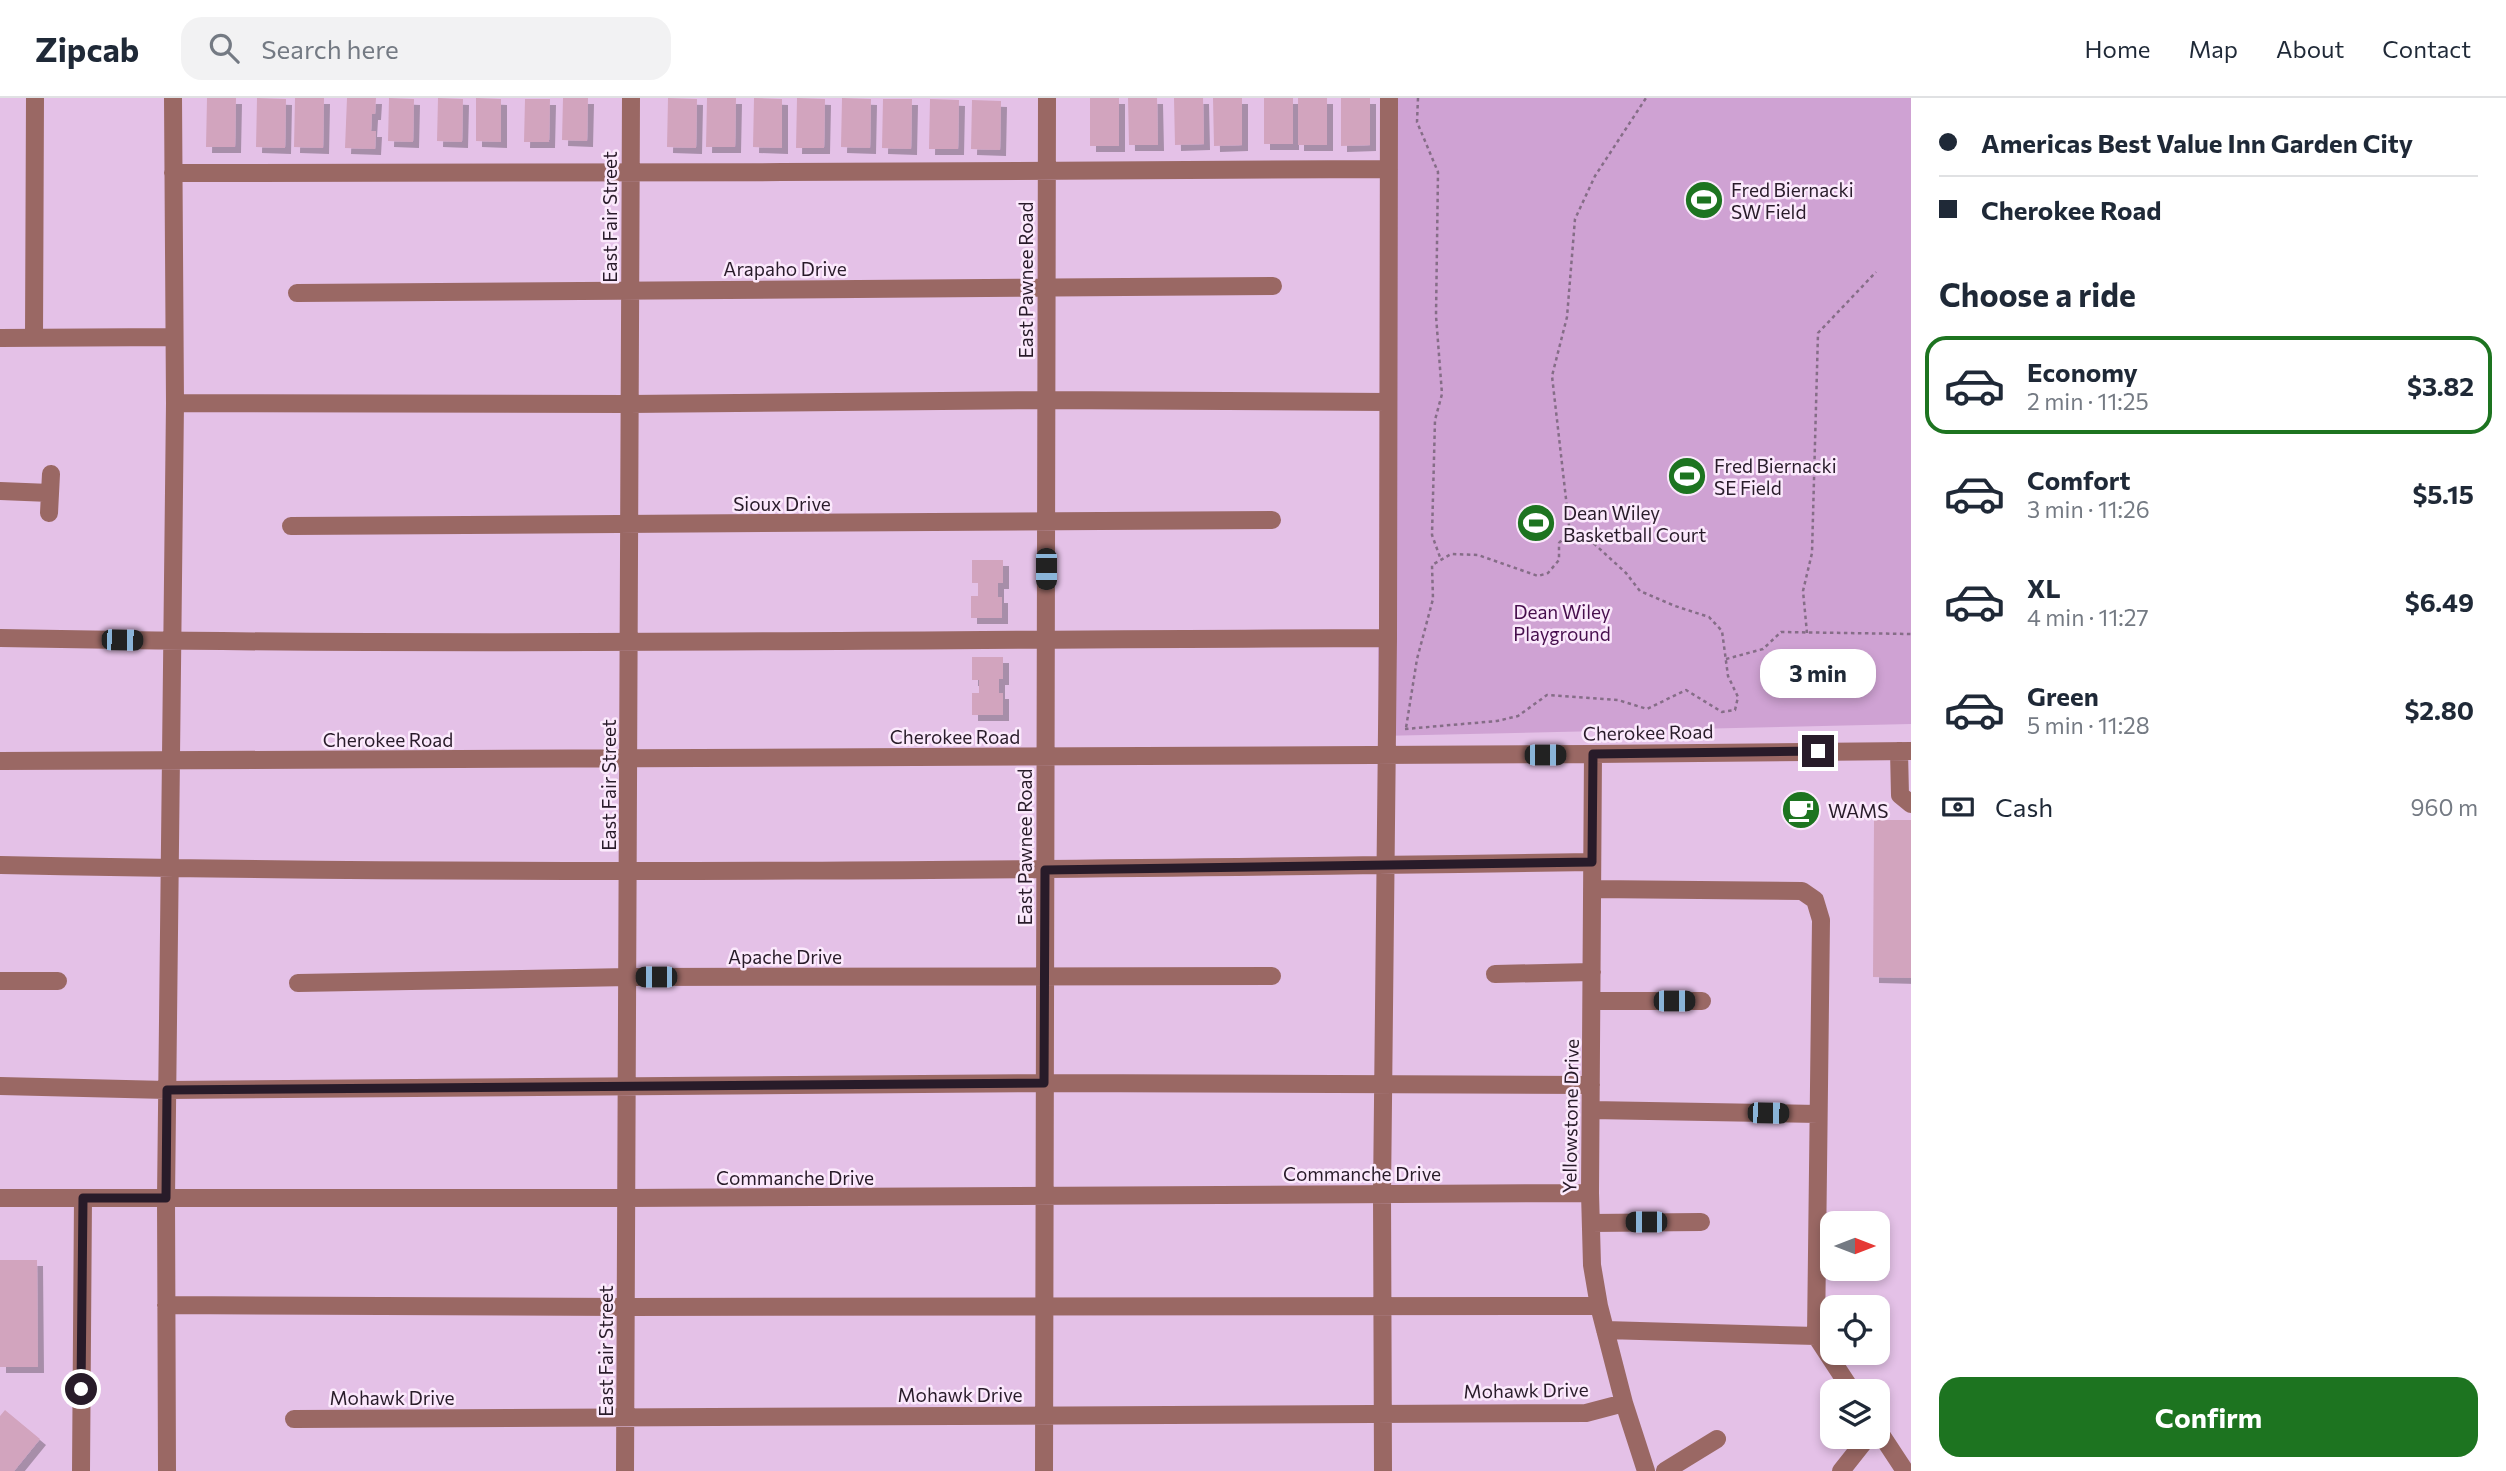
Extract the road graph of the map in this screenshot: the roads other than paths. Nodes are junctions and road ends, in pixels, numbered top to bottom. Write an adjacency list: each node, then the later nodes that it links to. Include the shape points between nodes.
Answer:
1 (35, 98): 16 (street)
2 (173, 98): 8 (street)
3 (631, 98): 7 (street, East Fair Street)
4 (1047, 98): 9 (street, East Pawnee Road)
5 (1389, 98): 6 (street)
6 (1389, 169): 9 (street); 18 (street)
7 (630, 170): 8 (street); 9 (street); 12 (street, East Fair Street)
8 (173, 173): 14 (street)
9 (1047, 173): 11 (street, East Pawnee Road)
10 (1273, 286): 11 (street, Arapaho Drive)
11 (1046, 288): 12 (street, Arapaho Drive); 17 (street, East Pawnee Road)
12 (629, 290): 13 (street, Arapaho Drive); 20 (street, East Fair Street)
13 (297, 293)
14 (174, 337): 16 (street); 19 (street)
15 (0, 338): 16 (street)
16 (34, 338)
17 (1046, 400): 18 (street); 20 (street); 26 (street, East Pawnee Road)
18 (1388, 402): 30 (street)
19 (174, 403): 20 (street); 32 (street)
20 (629, 404): 27 (street, East Fair Street)
21 (51, 474): 23 (street)
22 (0, 491): 23 (street)
23 (50, 493): 24 (street)
24 (49, 513)
25 (1272, 520): 26 (street, Sioux Drive)
26 (1046, 522): 27 (street, Sioux Drive); 31 (street, East Pawnee Road)
27 (628, 525): 28 (street, Sioux Drive); 33 (street, East Fair Street)
28 (291, 526)
29 (0, 638): 32 (street)
30 (1388, 638): 31 (street); 36 (street)
31 (1046, 639): 33 (street); 37 (street, East Pawnee Road)
32 (171, 641): 33 (street); 40 (street)
33 (629, 642): 38 (street, East Fair Street)
34 (1905, 751): 35 (street, Cherokee Road); 41 (street, via 1900,795)
35 (1593, 754): 36 (street, Cherokee Road); 42 (street, Yellowstone Drive)
36 (1388, 755): 37 (street, Cherokee Road); 44 (street)
37 (1046, 756): 38 (street, Cherokee Road); 47 (street, East Pawnee Road)
38 (629, 758): 40 (street, Cherokee Road); 46 (street, East Fair Street)
39 (0, 761): 40 (street, Cherokee Road)
40 (169, 761): 45 (street)
41 (1911, 804)
42 (1592, 862): 44 (street); 48 (street, Yellowstone Drive)
43 (0, 865): 45 (street)
44 (1386, 865): 47 (street); 60 (street)
45 (168, 868): 46 (street); 64 (street)
46 (629, 870): 47 (street); 53 (street, East Fair Street)
47 (1045, 870): 51 (street, East Pawnee Road)
48 (1592, 889): 49 (street, Yellowstone Drive); 66 (street, via 1802,891 1815,900 1821,920)
49 (1592, 972): 50 (street); 57 (street, Yellowstone Drive)
50 (1495, 974)
51 (1044, 976): 52 (street, Apache Drive); 53 (street, Apache Drive); 59 (street, East Pawnee Road)
52 (1272, 976)
53 (629, 977): 56 (street, Apache Drive); 63 (street, East Fair Street)
54 (0, 981): 55 (street)
55 (58, 981)
56 (298, 983)
57 (1592, 1001): 58 (street); 61 (street, Yellowstone Drive)
58 (1702, 1001)
59 (1044, 1083): 60 (street); 63 (street); 69 (street, East Pawnee Road)
60 (1384, 1084): 61 (street); 68 (street)
61 (1591, 1085): 65 (street, Yellowstone Drive)
62 (0, 1086): 64 (street)
63 (628, 1087): 64 (street); 73 (street, East Fair Street)
64 (167, 1090): 72 (street)
65 (1591, 1110): 66 (street); 67 (street, Yellowstone Drive)
66 (1818, 1114): 82 (street)
67 (1590, 1193): 68 (street, Commanche Drive); 75 (street, Yellowstone Drive)
68 (1382, 1194): 69 (street, Commanche Drive); 78 (street)
69 (1044, 1196): 73 (street, Commanche Drive); 77 (street, East Pawnee Road)
70 (0, 1198): 71 (street, Commanche Drive)
71 (83, 1198): 72 (street, Commanche Drive); 92 (street)
72 (166, 1198): 73 (street, Commanche Drive); 76 (street)
73 (627, 1198): 80 (street, East Fair Street)
74 (1701, 1222): 75 (street)
75 (1591, 1223): 79 (street, Yellowstone Drive)
76 (166, 1305): 80 (street); 93 (street)
77 (1043, 1306): 78 (street); 80 (street); 86 (street, East Pawnee Road)
78 (1383, 1306): 79 (street); 85 (street)
79 (1599, 1306): 81 (street, Yellowstone Drive)
80 (626, 1307): 87 (street, East Fair Street)
81 (1605, 1330): 82 (street); 84 (street, Yellowstone Drive)
82 (1816, 1336): 83 (street)
83 (1844, 1379)
84 (1624, 1403): 85 (street, Mohawk Drive, via 1586,1413); 97 (street, Yellowstone Drive)
85 (1383, 1413): 86 (street, Mohawk Drive); 96 (street)
86 (1043, 1415): 87 (street, Mohawk Drive); 95 (street, East Pawnee Road)
87 (626, 1416): 88 (street, Mohawk Drive); 94 (street, East Fair Street)
88 (294, 1419)
89 (1717, 1439): 98 (street)
90 (1890, 1448): 100 (street)
91 (1858, 1449): 99 (street)
92 (81, 1471)
93 (167, 1471)
94 (625, 1471)
95 (1044, 1471)
96 (1383, 1471)
97 (1646, 1471)
98 (1665, 1471)
99 (1840, 1471)
100 (1905, 1471)

